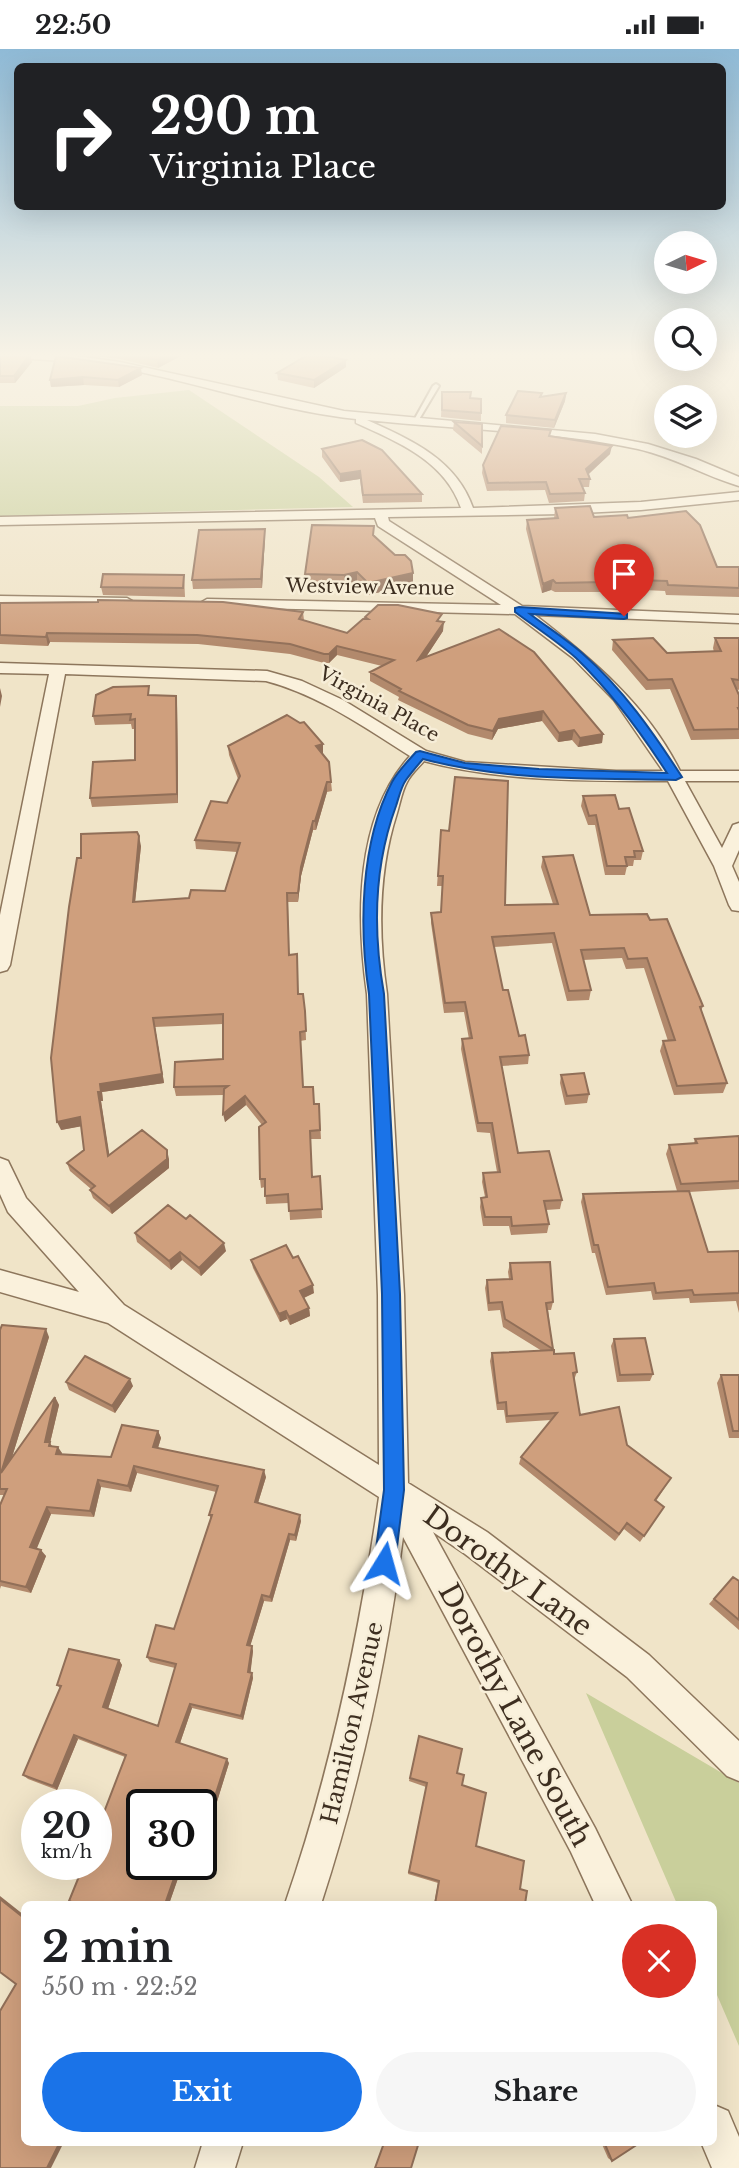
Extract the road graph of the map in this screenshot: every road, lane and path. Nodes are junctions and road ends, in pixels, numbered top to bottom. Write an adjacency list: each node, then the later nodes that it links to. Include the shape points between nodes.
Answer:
1 (419, 451): 5 (street, via 450,474)
2 (658, 451): 3 (street)
3 (739, 482)
4 (739, 496): 5 (street, via 641,506)
5 (468, 511): 6 (street)
6 (381, 514): 7 (street); 11 (street, via 383,523)
7 (0, 521)
8 (0, 600): 9 (street)
9 (136, 602)
10 (191, 603): 11 (street, Westview Avenue)
11 (519, 610): 12 (street, Westview Avenue); 17 (street, via 578,655 620,697)
12 (739, 619)
13 (0, 668): 14 (street, Virginia Place)
14 (58, 669): 15 (street, Virginia Place, via 267,676 315,691); 21 (street)
15 (420, 755): 17 (street, Virginia Place, via 465,767); 25 (street, Hamilton Avenue, via 398,781 375,860 372,891 370,954 376,994 390,1281)
16 (739, 776): 17 (street, Virginia Place)
17 (676, 777): 19 (street)
18 (739, 829): 19 (street)
19 (723, 866): 20 (street)
20 (739, 905)
21 (0, 965)
22 (0, 1168): 24 (street, Dorothy Lane, via 17,1205)
23 (0, 1281): 24 (street, Dorothy Lane)
24 (115, 1313): 25 (street, Dorothy Lane)
25 (394, 1490): 26 (street, Dorothy Lane, via 476,1543 638,1666); 27 (street, Hamilton Avenue, via 378,1611 349,1750); 28 (street, Dorothy Lane South)
26 (739, 1764)
27 (304, 1901)
28 (613, 1901)
29 (717, 2132): 32 (street)
30 (222, 2146): 31 (street)
31 (215, 2168)
32 (732, 2168)

